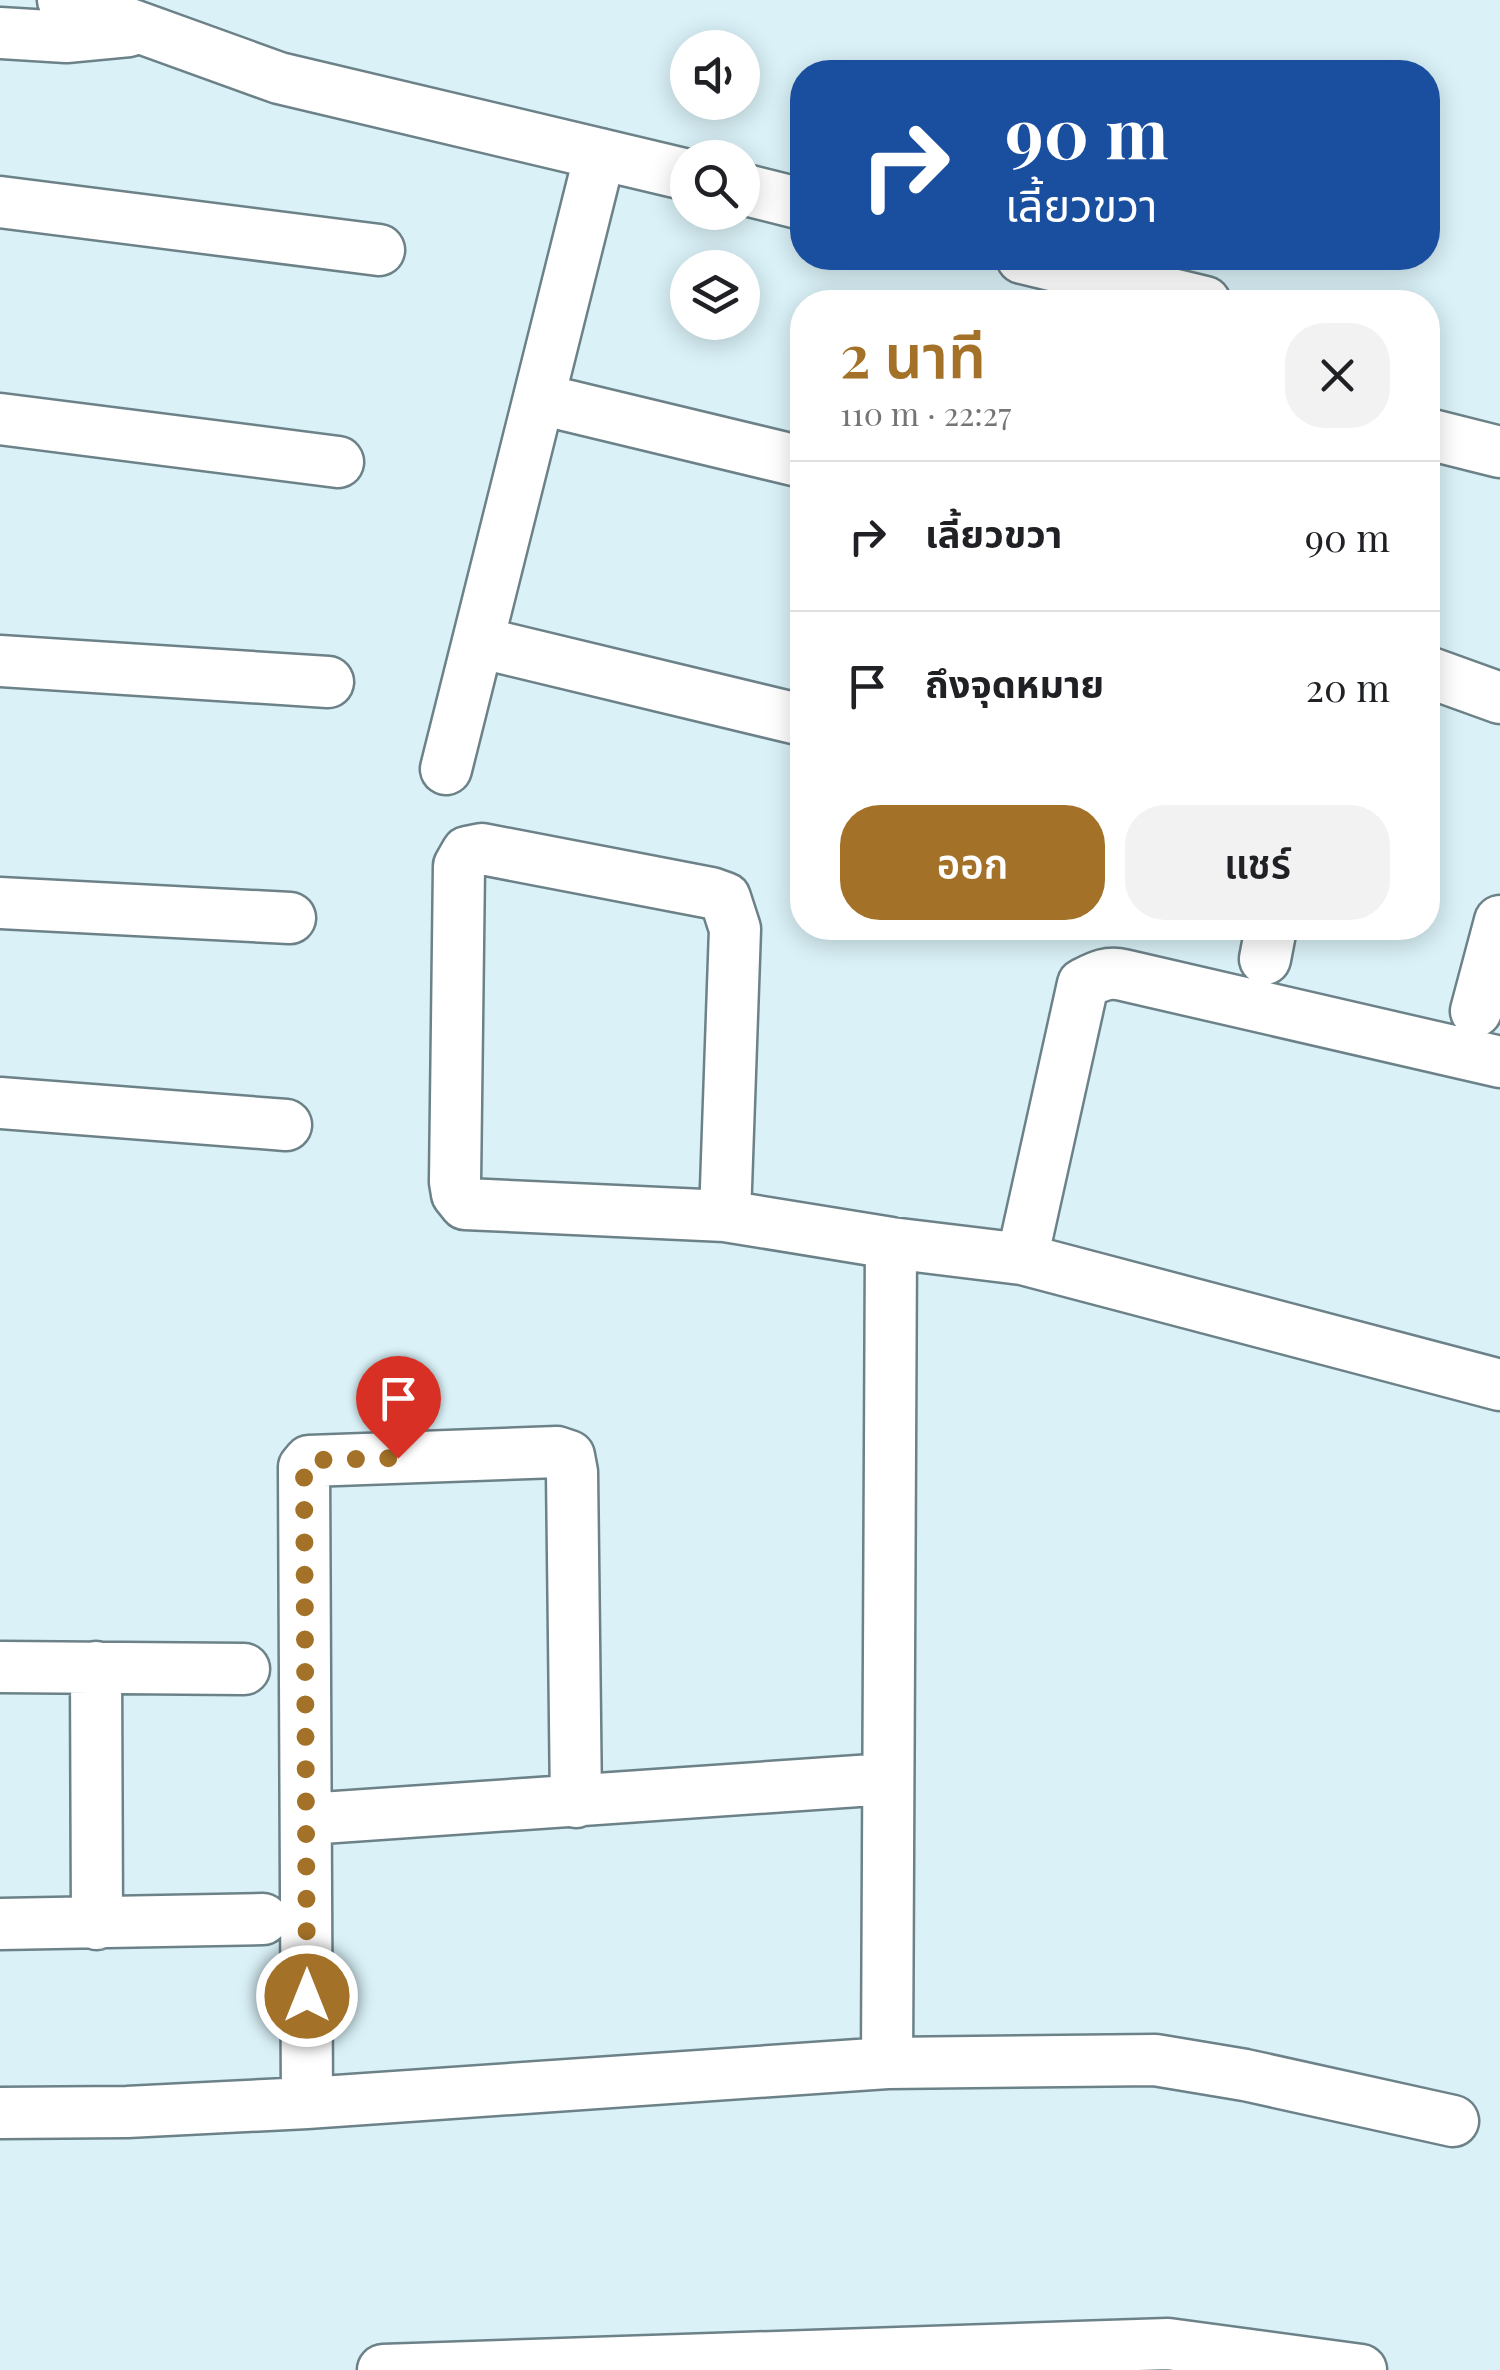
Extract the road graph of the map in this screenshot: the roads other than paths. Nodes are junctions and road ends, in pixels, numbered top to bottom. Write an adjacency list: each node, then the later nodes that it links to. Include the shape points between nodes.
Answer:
1 (63, 0): 2 (street)
2 (144, 30): 3 (street); 4 (street, via 278,78)
3 (0, 33)
4 (600, 154): 5 (street); 12 (street)
5 (670, 172)
6 (760, 194): 7 (street)
7 (790, 201)
8 (0, 202): 9 (street)
9 (379, 250)
10 (1072, 270): 11 (street)
11 (1155, 290)
12 (540, 398): 16 (street); 18 (street)
13 (0, 419): 17 (street)
14 (1440, 437): 15 (street)
15 (1500, 452)
16 (790, 459)
17 (338, 462)
18 (478, 642): 23 (street); 24 (street)
19 (0, 661): 21 (street)
20 (1440, 676): 22 (street)
21 (328, 682)
22 (1500, 698)
23 (790, 717)
24 (446, 769)
25 (0, 903): 26 (street)
26 (290, 918)
27 (1500, 921): 28 (street)
28 (1476, 1011)
29 (1500, 1062): 34 (street, via 1111,972 1098,976 1083,984)
30 (0, 1104): 31 (street)
31 (286, 1125)
32 (726, 1216): 32 (street, via 735,929 724,898 482,849 467,852 459,866 457,1194 474,1206); 33 (street)
33 (890, 1243): 34 (street); 39 (street)
34 (1022, 1260): 35 (street)
35 (1498, 1392)
36 (0, 1666): 37 (street)
37 (96, 1668): 38 (street); 44 (street)
38 (244, 1670)
39 (887, 1779): 40 (street); 45 (street)
40 (576, 1802): 41 (street); 41 (street, via 569,1456 318,1460 304,1467)
41 (307, 1818): 46 (street)
42 (263, 1919): 44 (street)
43 (0, 1924): 44 (street)
44 (97, 1924)
45 (887, 2063): 46 (street); 48 (street, via 1155,2060)
46 (308, 2103): 47 (street)
47 (0, 2113)
48 (1453, 2121)
49 (572, 2367): 50 (street); 51 (street, via 1168,2344)
50 (383, 2370)
51 (1361, 2370)

